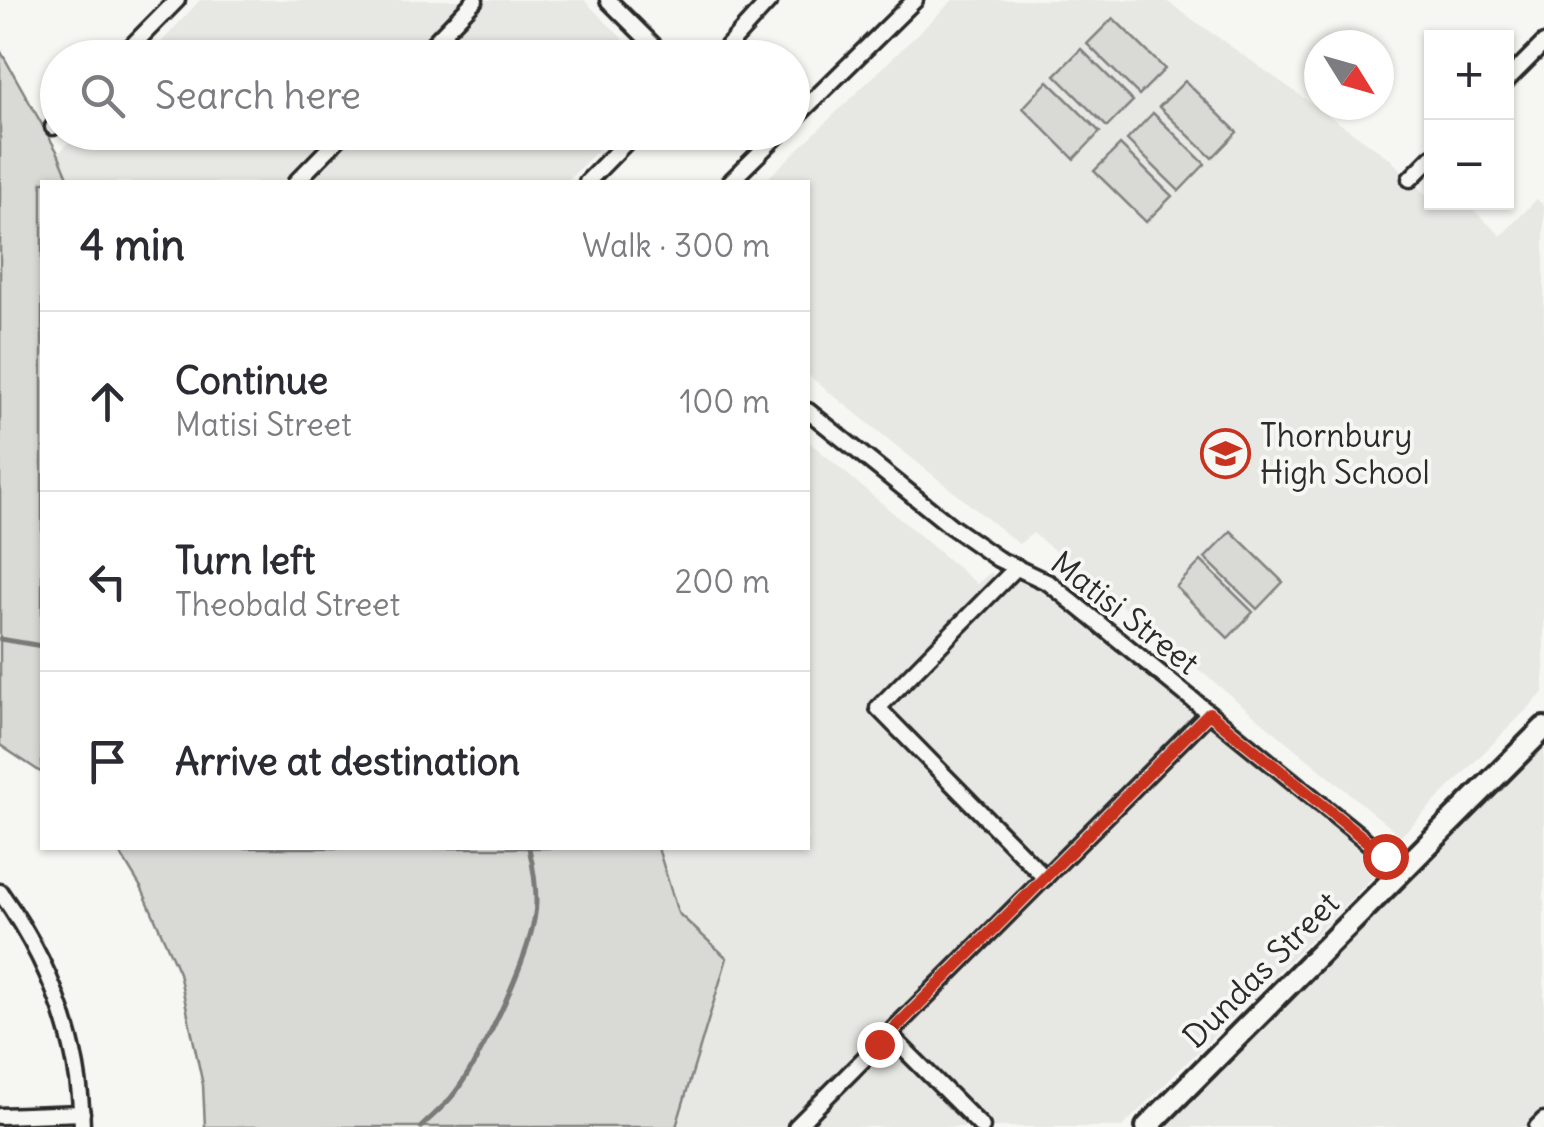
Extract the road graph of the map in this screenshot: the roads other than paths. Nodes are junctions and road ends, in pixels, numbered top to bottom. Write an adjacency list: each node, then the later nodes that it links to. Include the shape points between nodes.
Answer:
1 (176, 0): 6 (street)
2 (475, 0): 7 (street)
3 (608, 0): 8 (street)
4 (770, 0): 9 (street)
5 (915, 0): 12 (street)
6 (137, 40)
7 (436, 40)
8 (648, 40)
9 (732, 40)
10 (1544, 43): 11 (street)
11 (1514, 73)
12 (810, 103)
13 (327, 150): 18 (street)
14 (618, 150): 19 (street)
15 (763, 150): 20 (street)
16 (1424, 165): 17 (street)
17 (1410, 179)
18 (298, 180)
19 (589, 180)
20 (732, 180)
21 (810, 413): 22 (street, Matisi Street, via 952,527)
22 (1017, 567): 23 (street, Matisi Street, via 1049,582); 26 (street, via 878,708)
23 (1209, 713): 25 (street, Matisi Street); 26 (street)
24 (1540, 739): 25 (street, Dundas Street)
25 (1402, 870): 34 (street, Dundas Street)
26 (1045, 878): 28 (street)
27 (0, 892): 30 (street, via 58,1000)
28 (889, 1034): 32 (street); 33 (street)
29 (0, 1116): 30 (street)
30 (82, 1120)
31 (1544, 1120): 35 (street)
32 (796, 1127)
33 (982, 1127)
34 (1147, 1127)
35 (1537, 1127)

